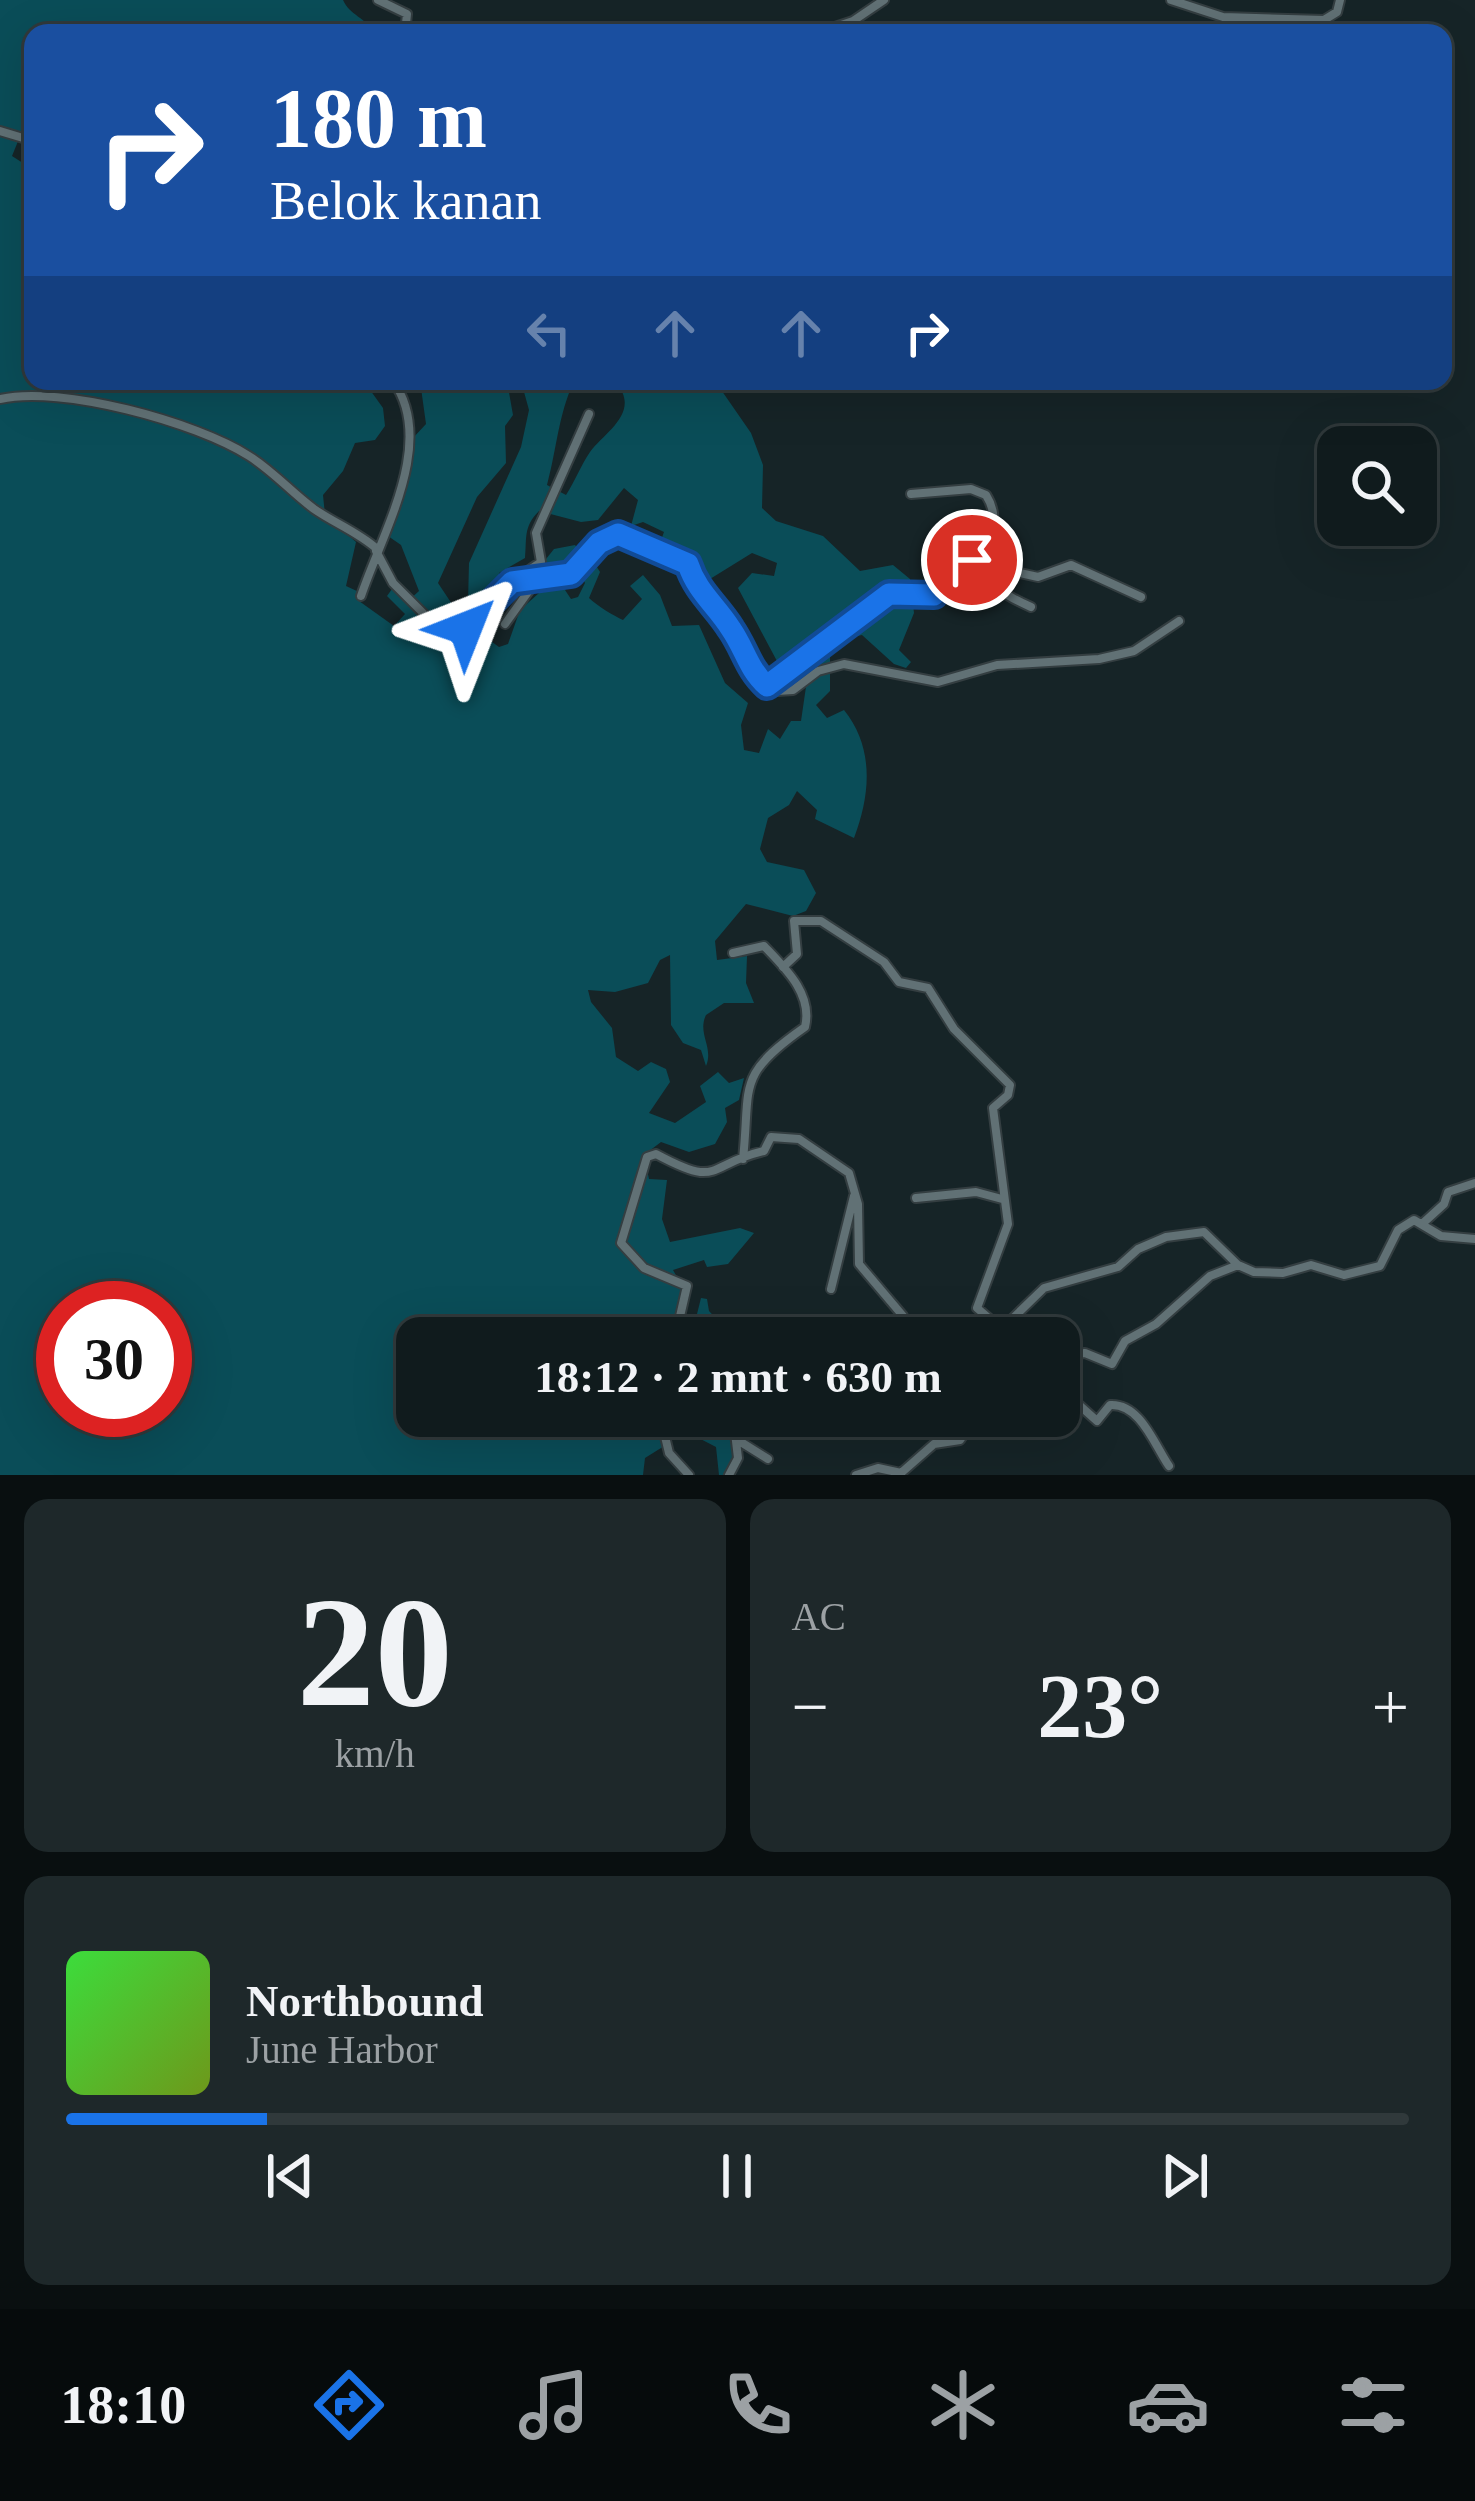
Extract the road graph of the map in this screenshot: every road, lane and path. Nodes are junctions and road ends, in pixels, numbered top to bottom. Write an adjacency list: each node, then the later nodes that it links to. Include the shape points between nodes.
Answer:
1 (379, 0): 5 (street, via 407,14)
2 (884, 0): 6 (street)
3 (1171, 0): 4 (street, via 1223,17 1324,20)
4 (1340, 0)
5 (406, 24)
6 (844, 24)
7 (399, 390): 11 (street, via 412,428)
8 (0, 399): 11 (street, via 46,393 153,413 244,452)
9 (589, 414): 14 (street, via 536,533 541,562)
10 (911, 494): 12 (street, via 986,495 993,517)
11 (376, 549): 14 (street, via 393,583 450,640); 15 (street)
12 (982, 562): 16 (street, via 1039,577 1071,565); 17 (street, via 994,590); 20 (street, via 958,563 934,595 889,594)
13 (537, 580): 14 (street); 19 (street); 20 (street, via 571,574 614,534 674,555 688,564 698,591)
14 (512, 582)
15 (362, 596)
16 (1141, 597)
17 (1031, 607)
18 (1179, 621): 20 (street, via 1134,651 1100,659 997,665 938,682 844,664 786,692)
19 (506, 624)
20 (767, 686)
21 (733, 953): 22 (street, via 762,944)
22 (784, 967): 23 (street, via 803,993 807,1021 763,1060 746,1095); 27 (street, via 799,948 794,921 805,917 869,952 899,982 932,992 956,1031 1010,1085 993,1108)
23 (743, 1160): 25 (street, via 764,1151 771,1137 791,1137 849,1174); 32 (street, via 698,1174 647,1157 621,1243 644,1268 687,1286)
24 (1475, 1183): 28 (street, via 1448,1192)
25 (856, 1188): 31 (street); 33 (street, via 859,1264)
26 (916, 1198): 27 (street, via 976,1192)
27 (1002, 1199): 34 (street, via 1007,1229 977,1308)
28 (1422, 1224): 29 (street, via 1441,1236); 30 (street, via 1404,1225 1373,1269 1344,1275 1310,1265 1267,1274)
29 (1475, 1239)
30 (1238, 1265): 35 (street, via 1204,1232 1166,1237 1118,1267 1044,1288); 36 (street, via 1205,1279 1125,1341 1112,1364)
31 (831, 1289)
32 (679, 1317)
33 (899, 1317)
34 (982, 1317)
35 (1011, 1317)
36 (1080, 1353)
37 (1080, 1406): 42 (street, via 1096,1421 1110,1405 1124,1406)
38 (665, 1437): 43 (street)
39 (962, 1437): 45 (street, via 934,1444 902,1473 878,1468)
40 (734, 1438): 41 (street); 44 (street, via 738,1458)
41 (768, 1459)
42 (1168, 1466)
43 (689, 1475)
44 (729, 1475)
45 (856, 1475)

